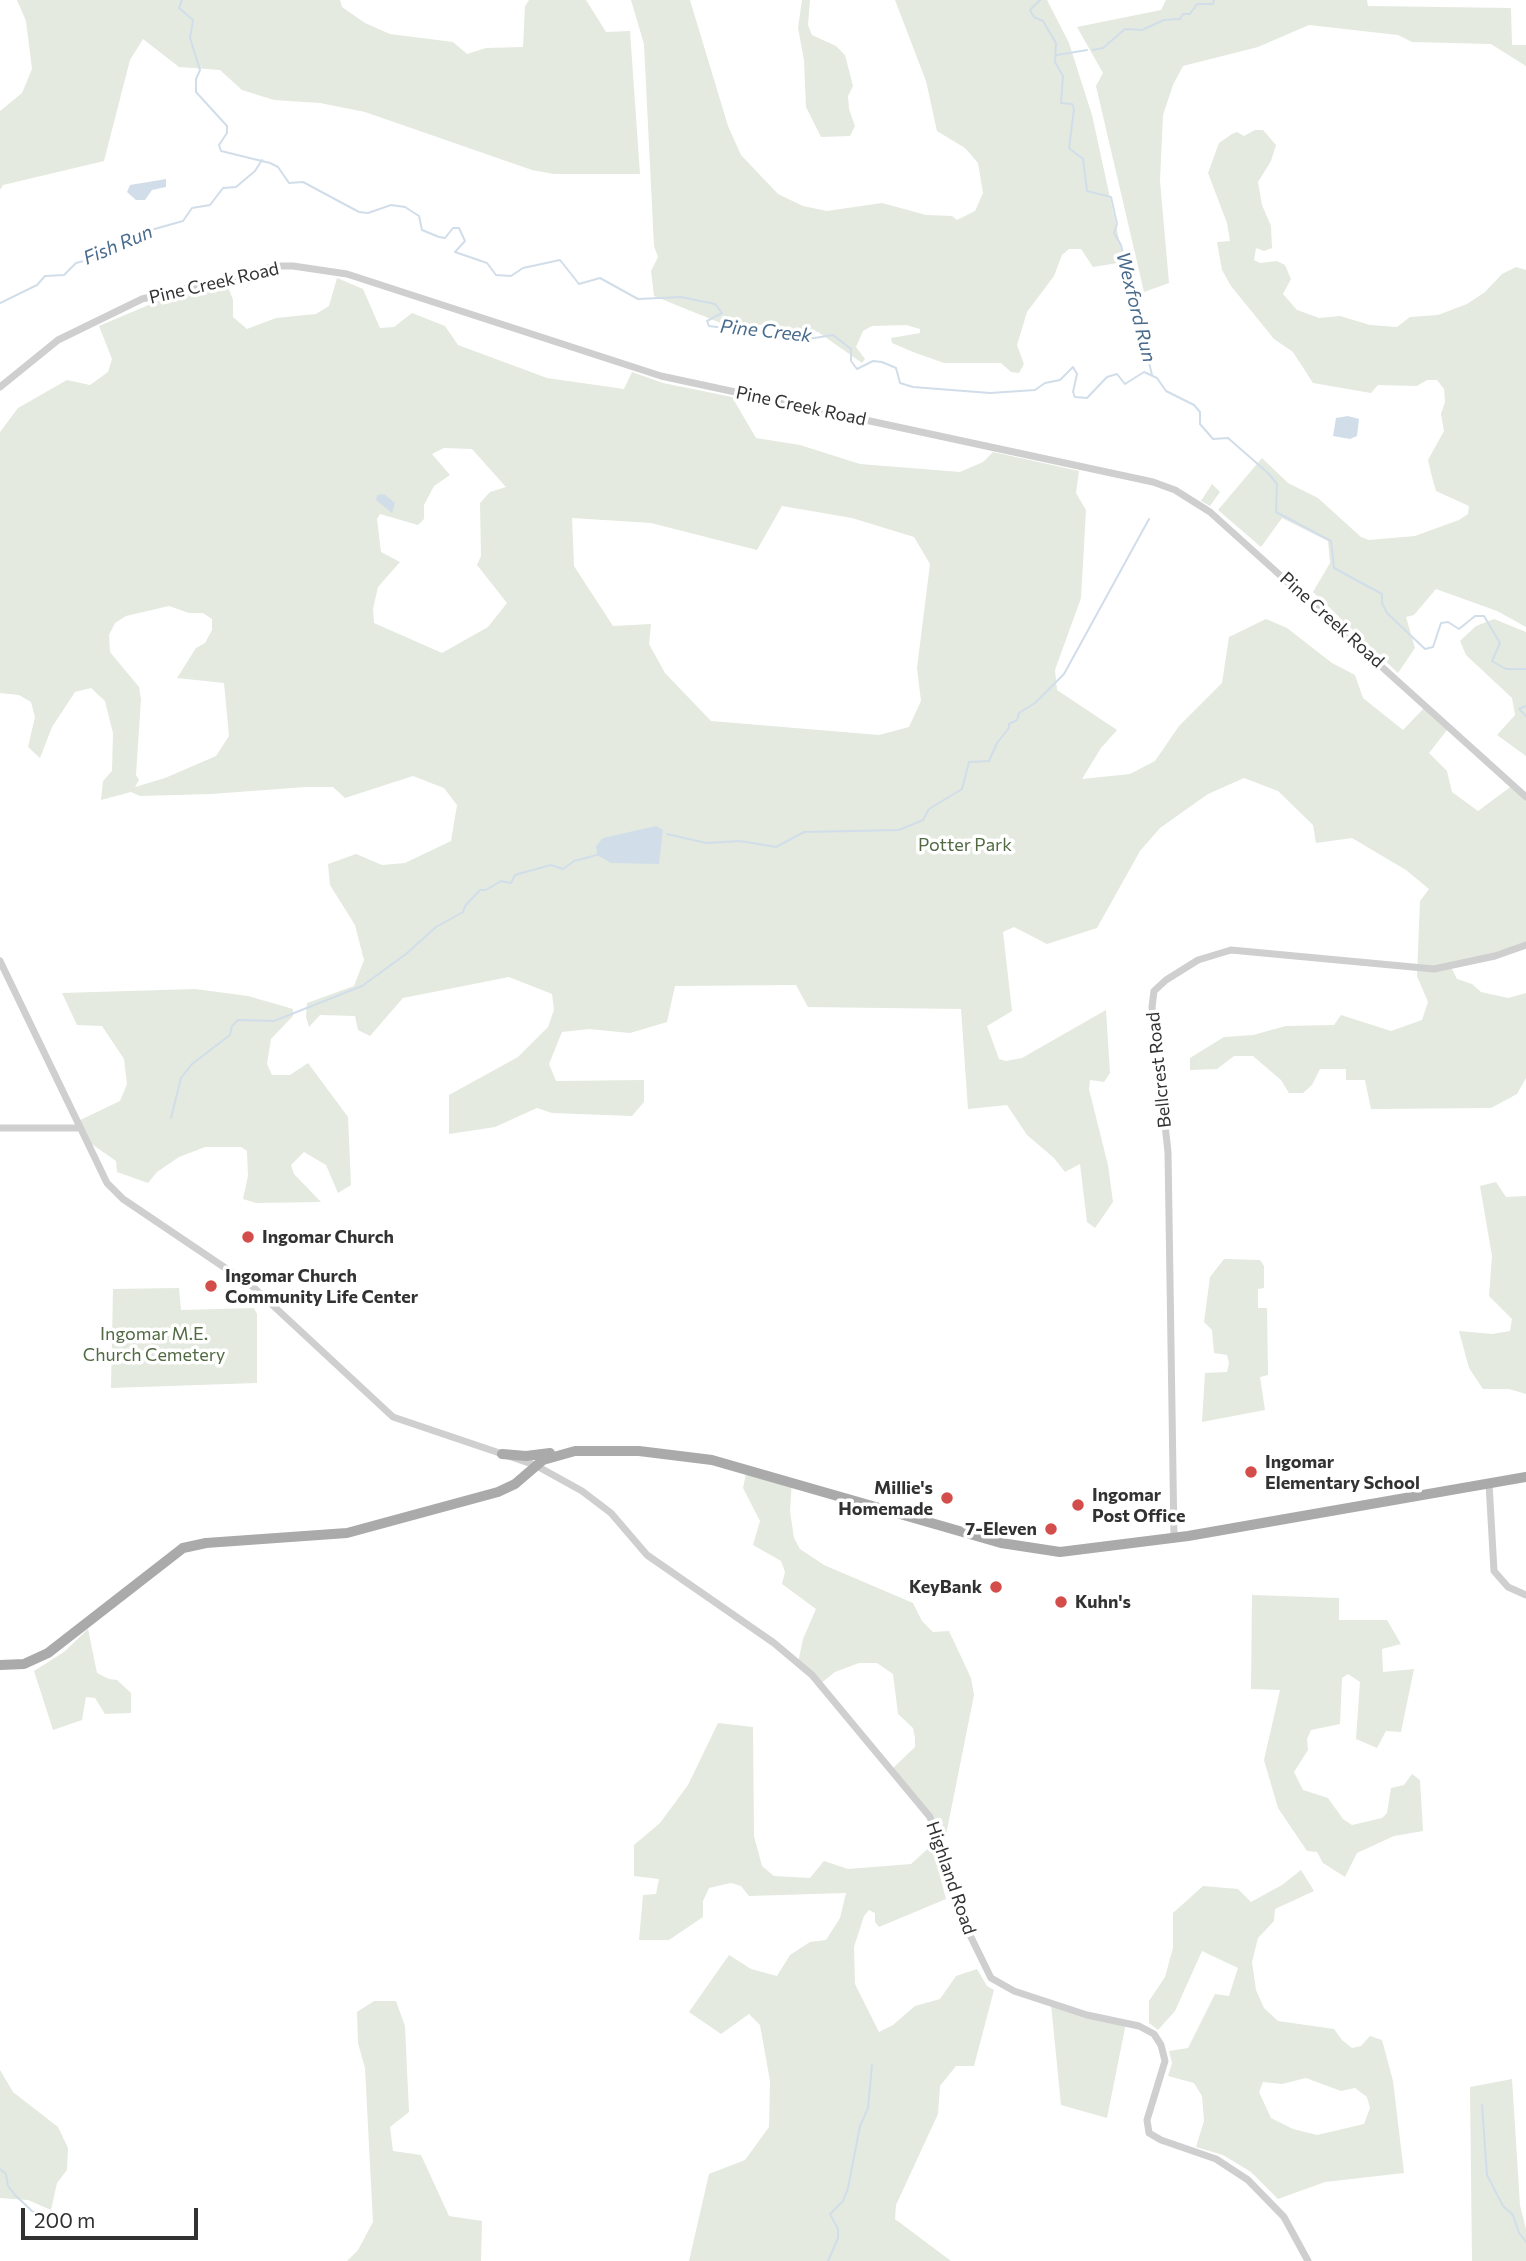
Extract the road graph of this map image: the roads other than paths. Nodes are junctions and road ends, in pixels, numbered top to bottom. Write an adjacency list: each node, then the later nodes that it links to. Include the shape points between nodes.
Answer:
1 (0, 387): 2 (street, Pine Creek Road, via 58,340 142,299 293,265 347,274 661,376 1153,482 1210,512)
2 (1526, 797)
3 (1526, 945): 12 (street, Bellcrest Road, via 1434,968 1231,950 1198,960 1154,991 1168,1152)
4 (0, 961): 6 (street)
5 (0, 1128): 6 (street)
6 (79, 1128): 8 (street, via 102,1176 123,1199 252,1286 385,1412 408,1424)
7 (564, 1452): 8 (main road); 9 (main road); 12 (main road, via 631,1451 712,1460 1034,1550 1084,1551)
8 (502, 1454): 9 (street)
9 (535, 1465): 14 (main road, via 498,1492 347,1533 183,1548 48,1653 24,1664); 15 (street, Highland Road, via 605,1507 648,1555 812,1675 930,1817 968,1931 991,1978 1014,1991 1139,2026 1154,2035 1166,2061 1147,2120 1149,2133 1216,2159 1248,2180 1284,2217)
10 (1526, 1477): 11 (main road)
11 (1489, 1483): 12 (main road); 13 (street, via 1494,1571 1508,1587)
12 (1174, 1538)
13 (1526, 1595)
14 (0, 1665)
15 (1308, 2261)

